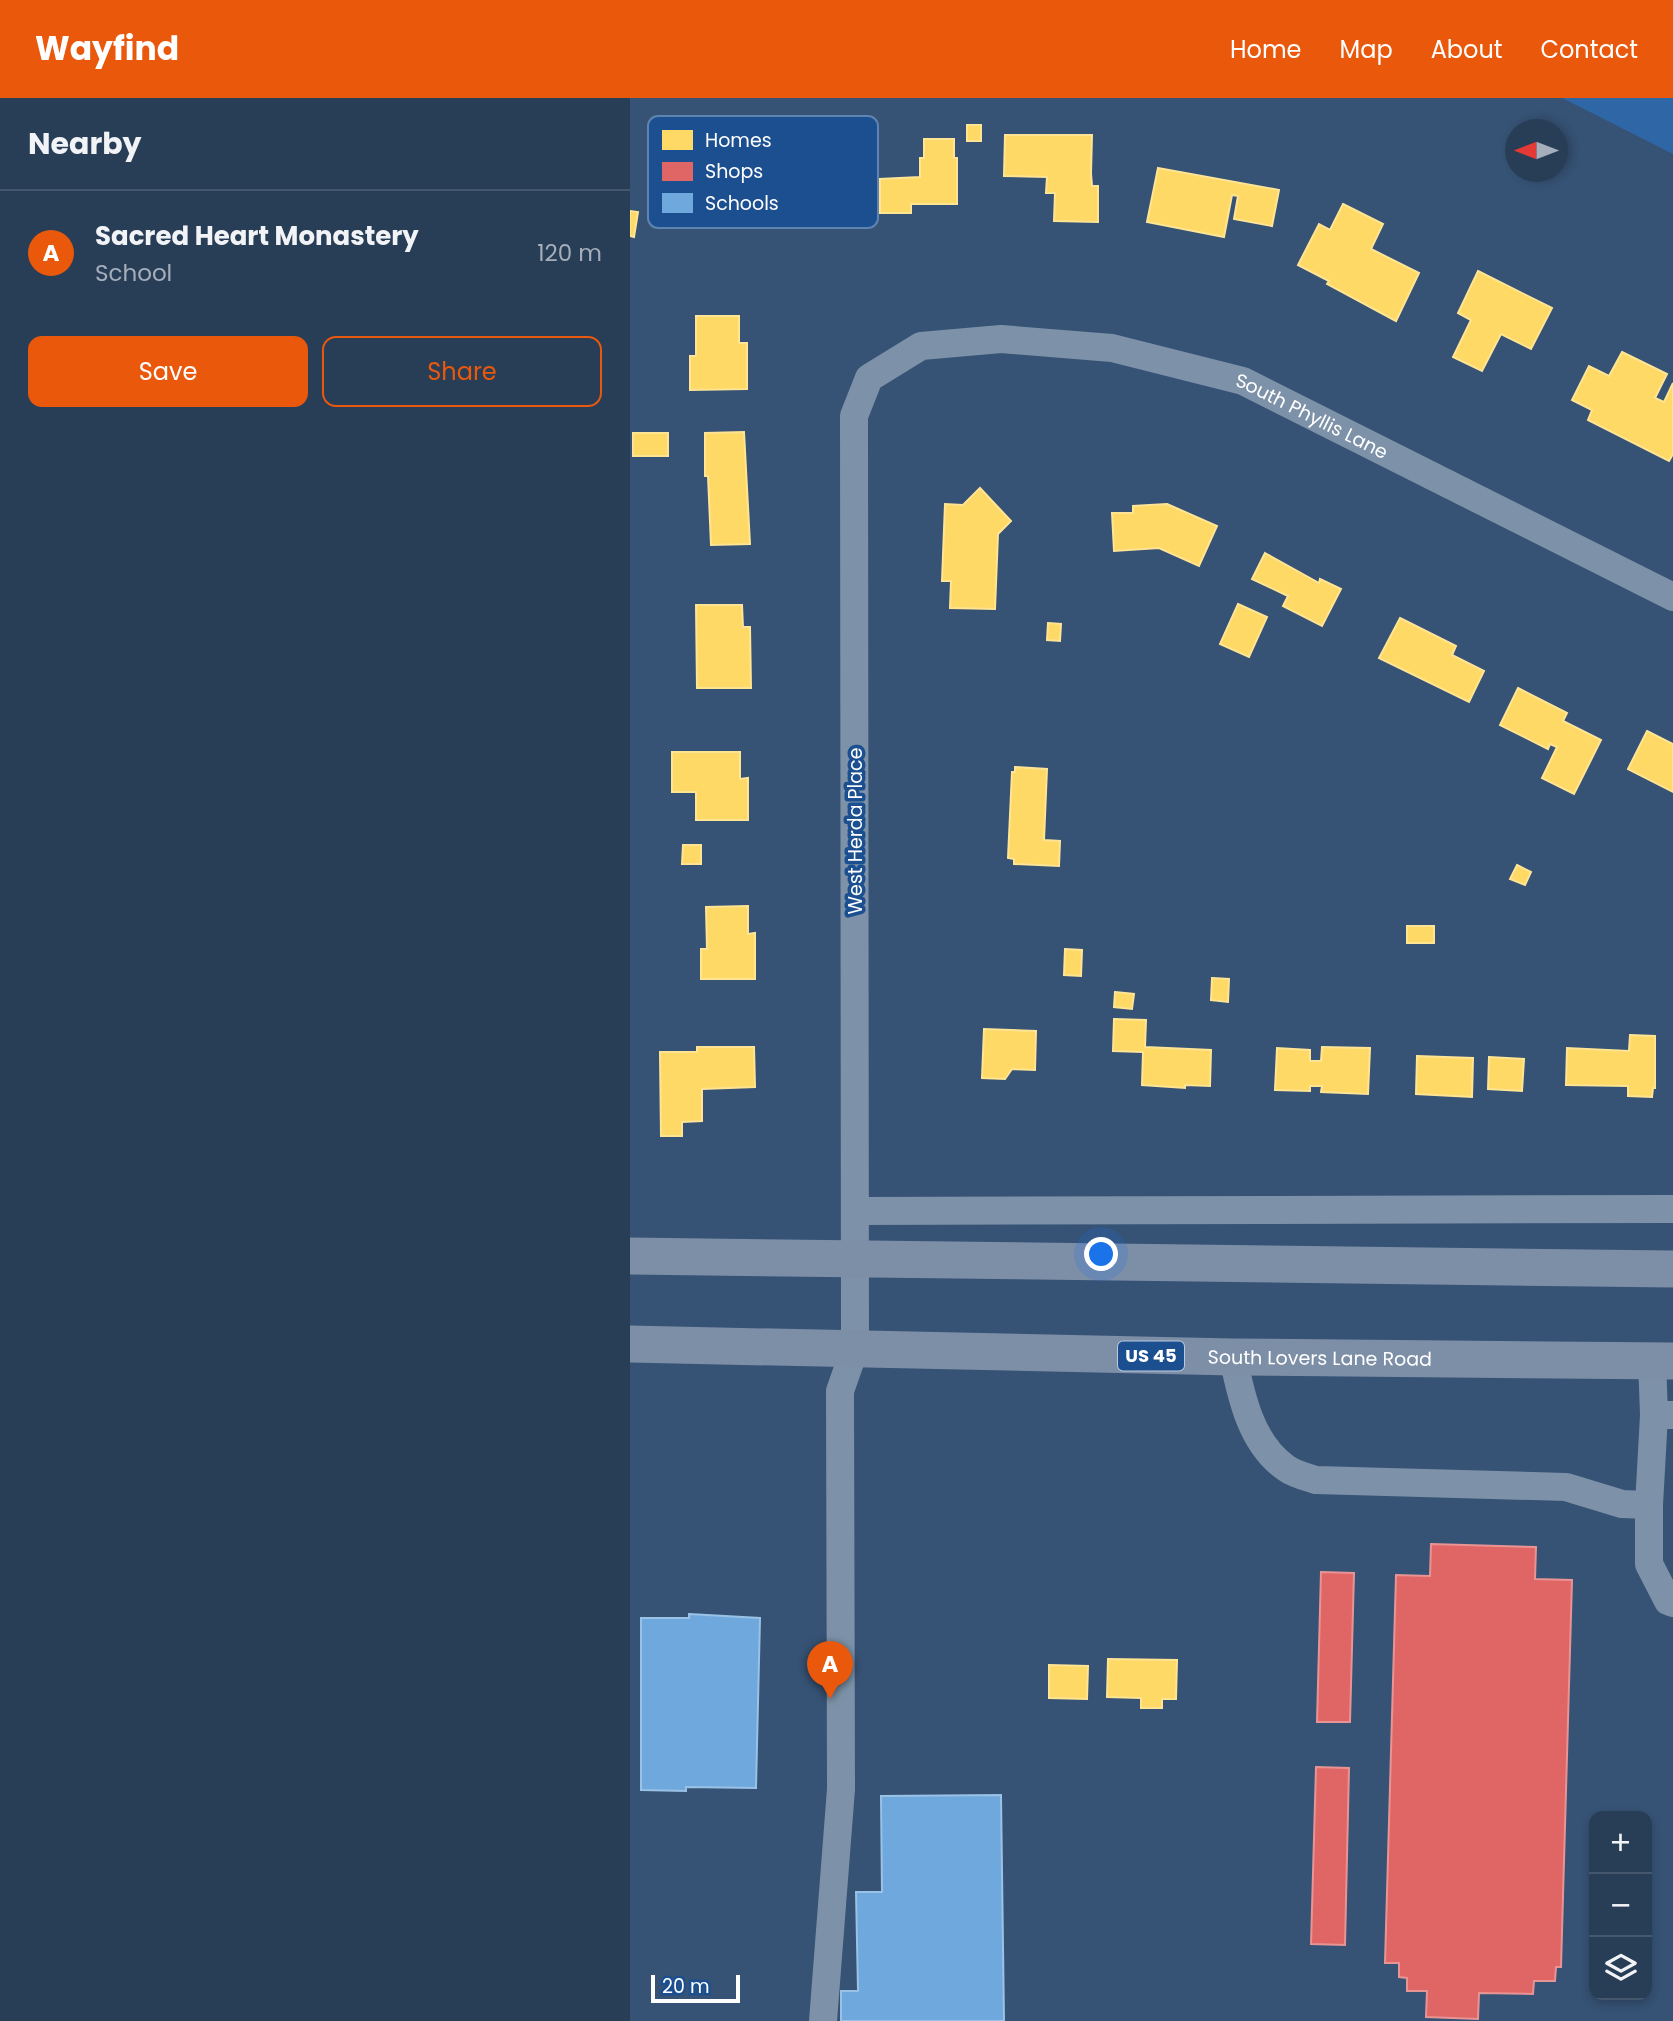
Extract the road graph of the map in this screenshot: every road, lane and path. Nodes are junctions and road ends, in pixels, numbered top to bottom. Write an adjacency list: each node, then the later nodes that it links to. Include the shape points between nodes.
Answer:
1 (921, 346): 2 (street, South Phyllis Lane, via 1001,339 1112,348 1243,381); 4 (street, West Herda Place, via 869,378 854,416)
2 (1673, 597)
3 (1673, 1209): 4 (street)
4 (856, 1211): 6 (street, West Herda Place)
5 (630, 1256): 6 (main road)
6 (855, 1259): 7 (main road); 9 (street, West Herda Place)
7 (1673, 1269)
8 (630, 1344): 9 (main road, South Lovers Lane Road / US 45)
9 (855, 1348): 10 (main road, South Lovers Lane Road / US 45); 15 (street, West Herda Place, via 840,1391 841,1789)
10 (1233, 1357): 11 (main road, South Lovers Lane Road / US 45); 13 (street, via 1244,1404 1269,1452 1286,1469 1316,1480 1566,1487 1622,1504)
11 (1662, 1361): 12 (street)
12 (1663, 1415): 13 (street)
13 (1648, 1506): 14 (street, via 1648,1564)
14 (1673, 1603)
15 (823, 2021)

